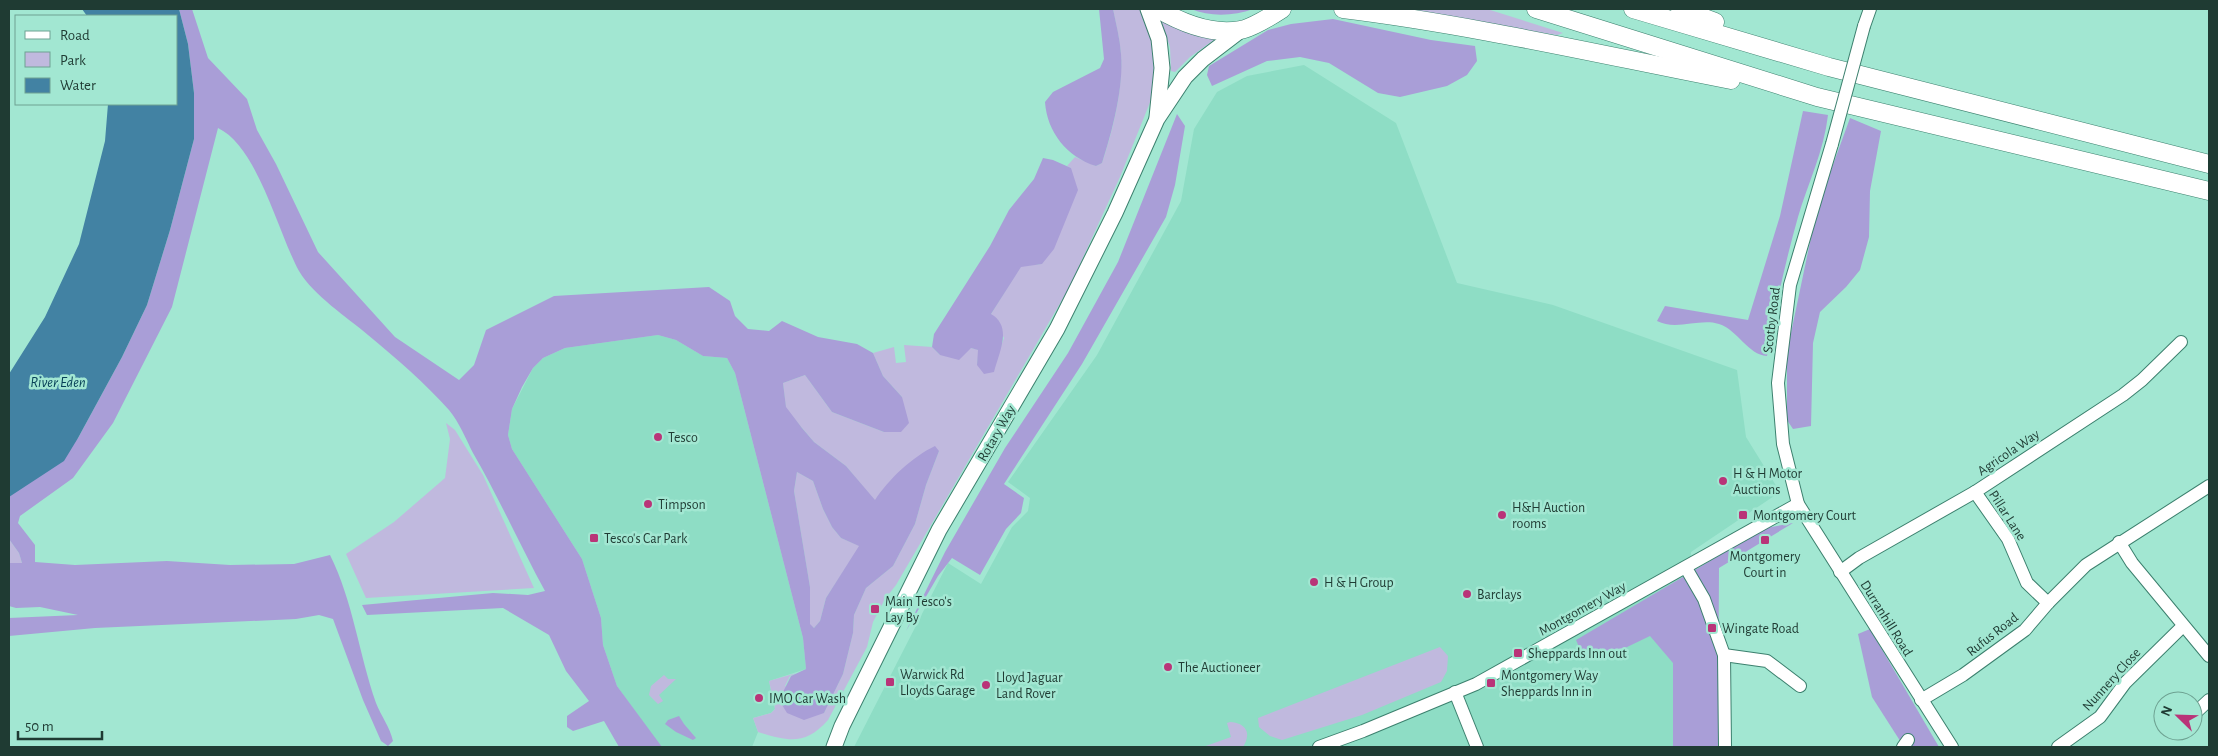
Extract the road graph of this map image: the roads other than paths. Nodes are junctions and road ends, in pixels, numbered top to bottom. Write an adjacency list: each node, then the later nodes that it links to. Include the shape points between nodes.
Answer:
1 (1148, 9): 12 (main road, Rotary Way, via 1159,40 1162,68)
2 (1158, 9): 9 (highway, via 1178,21 1210,30)
3 (1286, 9): 9 (highway)
4 (1343, 9): 11 (highway, via 1489,32)
5 (1536, 9): 11 (highway)
6 (1633, 9): 10 (highway)
7 (1680, 9): 10 (highway)
8 (1870, 9): 18 (street, Scotby Road, bridge, via 1790,285 1778,383 1783,444)
9 (1241, 30): 12 (main road, Rotary Way, via 1185,77)
10 (1829, 67): 13 (highway)
11 (1817, 97): 14 (highway)
12 (1156, 119): 29 (main road, Rotary Way, via 1116,213 1057,329 939,530)
13 (2209, 164)
14 (2209, 191)
15 (2180, 342): 17 (street, Agricola Way, via 2123,395)
16 (2209, 486): 19 (street, Rufus Road)
17 (1975, 492): 21 (street, Agricola Way); 22 (street, Pillar Lane, via 2008,539 2027,583)
18 (1798, 504): 20 (street, Montgomery Way); 21 (street, Durranhill Road)
19 (2119, 542): 22 (street, Rufus Road, via 2086,564); 23 (street)
20 (1686, 568): 24 (street, via 1704,599); 27 (street, Montgomery Way, via 1476,684)
21 (1840, 572): 28 (street, Durranhill Road)
22 (2048, 603): 28 (street, Rufus Road, via 2025,630 1963,676)
23 (2183, 626): 25 (street); 34 (street, Nunnery Close, via 2125,683 2100,717)
24 (1724, 655): 26 (street, via 1767,661); 32 (street)
25 (2209, 656)
26 (1800, 686)
27 (1455, 692): 30 (street, Montgomery Way); 31 (street)
28 (1921, 700): 33 (street, Durranhill Road)
29 (834, 747)
30 (1319, 747)
31 (1478, 747)
32 (1724, 747)
33 (1952, 747)
34 (2058, 747)

